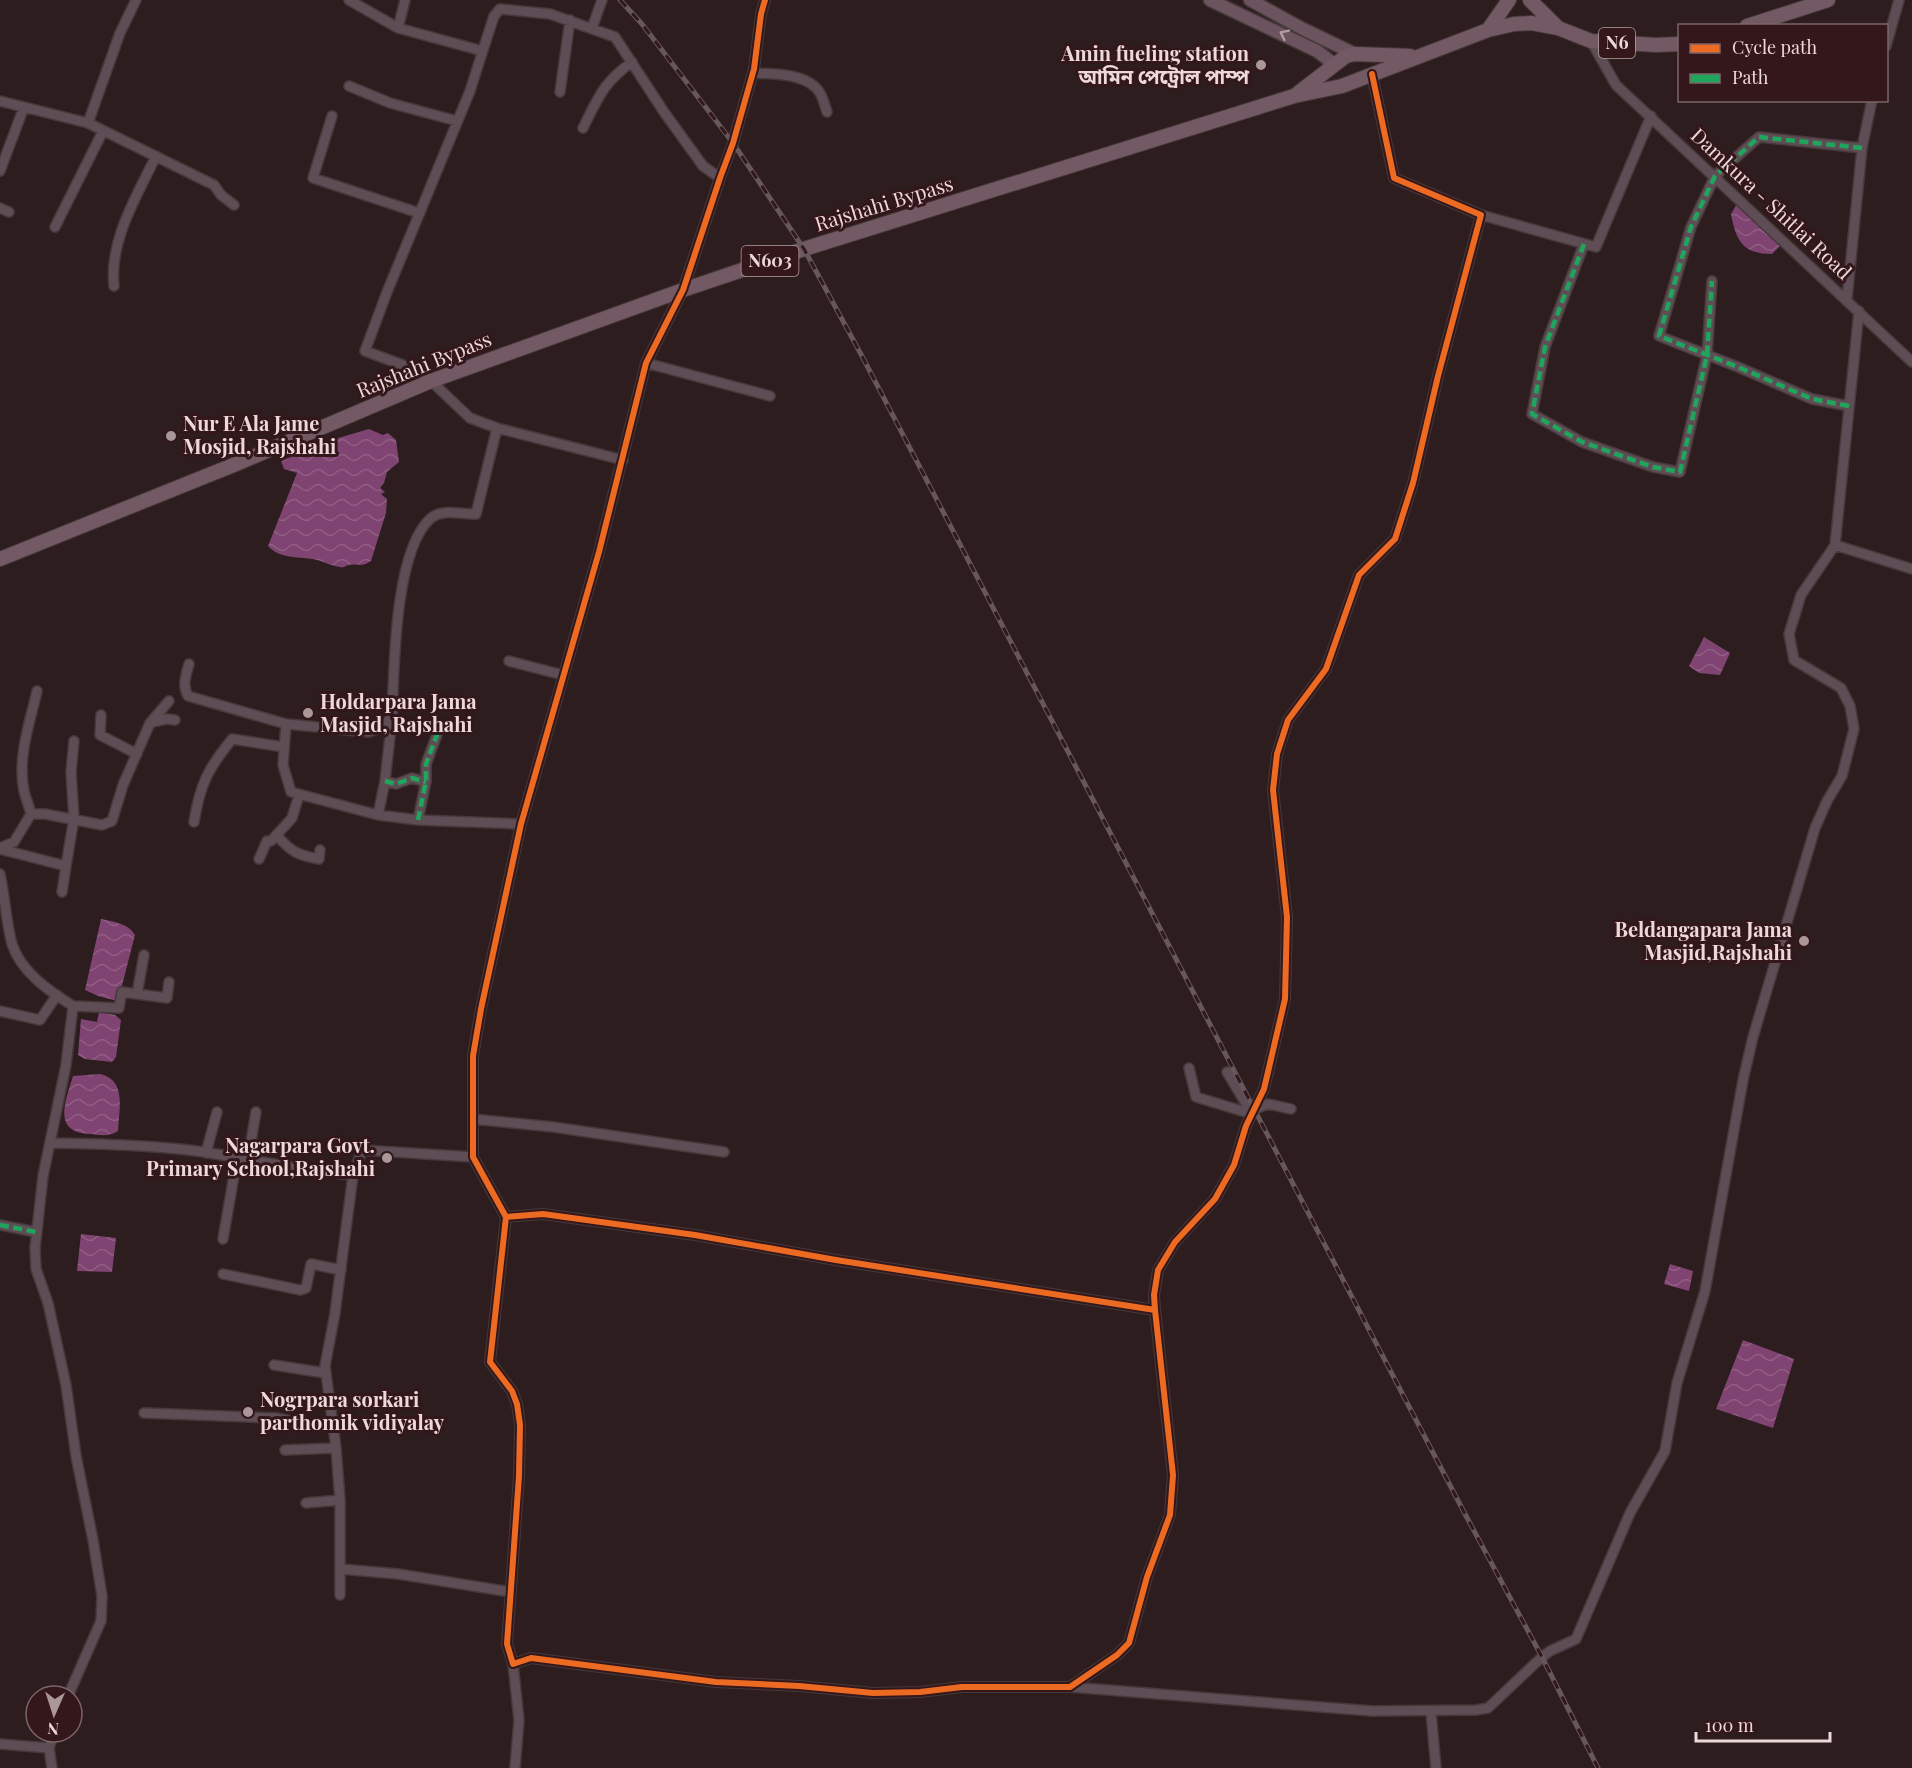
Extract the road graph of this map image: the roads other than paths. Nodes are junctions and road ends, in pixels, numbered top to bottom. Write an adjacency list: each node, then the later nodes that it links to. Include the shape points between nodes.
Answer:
1 (136, 0): 39 (street)
2 (349, 0): 14 (street)
3 (405, 0): 14 (street)
4 (602, 0): 15 (street)
5 (765, 0): 26 (street)
6 (1210, 0): 25 (main road, one-way to 6, via 1317,51)
7 (1250, 0): 22 (main road)
8 (1509, 0): 17 (highway)
9 (1530, 0): 16 (highway, N6)
10 (1828, 0): 13 (highway)
11 (1899, 0): 19 (street)
12 (570, 21): 15 (street); 21 (street, via 542,12 500,9); 30 (street)
13 (1753, 24)
14 (398, 28): 21 (street)
15 (592, 28): 24 (street, via 615,37)
16 (1558, 28): 17 (highway, Rajshahi Bypass / N603, via 1531,23); 18 (highway, N6)
17 (1488, 30): 23 (highway, Rajshahi Bypass / N603)
18 (1591, 41): 20 (highway, N6); 37 (street, Damkura - Shitlai Road, via 1616,85)
19 (1888, 42)
20 (1678, 44)
21 (483, 50): 38 (street)
22 (1355, 54): 23 (highway, N603); 25 (highway)
23 (1421, 56): 27 (highway, Rajshahi Bypass / N603)
24 (632, 62): 40 (street, via 604,86); 46 (street, via 703,166)
25 (1334, 64): 29 (highway); 31 (highway)
26 (753, 73): 35 (street, via 804,80 820,92); 46 (street)
27 (1372, 74): 29 (highway, Rajshahi Bypass / N603); 49 (street, via 1394,178)
28 (349, 86): 38 (street)
29 (1342, 86): 31 (highway, Rajshahi Bypass / N603)
30 (560, 92)
31 (1294, 96): 54 (highway, Rajshahi Bypass / N603)
32 (0, 101): 34 (street)
33 (1872, 102): 42 (street)
34 (24, 107): 39 (street); 44 (street)
35 (827, 112)
36 (332, 116): 48 (street, via 313,178)
37 (1651, 116): 45 (street, Damkura - Shitlai Road); 51 (street, via 1596,247)
38 (457, 121): 48 (street)
39 (88, 123): 41 (street)
40 (583, 128)
41 (103, 131): 43 (street); 50 (street)
42 (1862, 148): 45 (street, via 1759,137); 55 (street)
43 (156, 156): 47 (street, via 214,185); 53 (street, via 122,229 112,270)
44 (0, 171)
45 (1715, 176): 55 (street, Damkura - Shitlai Road); 57 (street, via 1691,227 1659,336)
46 (720, 178): 54 (street)
47 (234, 205)
48 (419, 213): 60 (street, via 365,351 419,371)
49 (1481, 215): 51 (street); 109 (street, via 1413,483 1395,539 1359,575 1326,669 1288,720 1276,754 1274,790 1287,916 1285,999 1264,1089)
50 (55, 227)
51 (1584, 244): 57 (street, via 1545,347 1532,414 1582,442 1653,467 1680,472)
52 (1712, 281): 57 (street)
53 (114, 286)
54 (683, 290): 59 (street); 60 (highway, Rajshahi Bypass / N603)
55 (1846, 299): 56 (street, Damkura - Shitlai Road)
56 (1859, 311): 58 (street, Damkura - Shitlai Road); 62 (street)
57 (1707, 355): 62 (street, via 1812,399)
58 (1912, 362)
59 (646, 363): 61 (street); 64 (street)
60 (432, 381): 63 (street, via 470,418); 66 (highway, Rajshahi Bypass / N603)
61 (770, 396)
62 (1849, 406): 65 (street)
63 (497, 428): 64 (street); 74 (street, via 476,514 449,512 432,517 409,558 396,621)
64 (623, 460): 70 (street)
65 (1835, 545): 67 (street); 139 (street, via 1801,595 1789,634 1794,660 1841,688 1850,706 1854,729 1842,776 1815,828 1754,1037 1705,1292 1677,1383 1665,1451 1630,1513 1576,1639 1542,1657 1488,1708)
66 (0, 559)
67 (1912, 569)
68 (509, 661): 70 (street)
69 (189, 664): 77 (street, via 185,678 188,696)
70 (563, 675): 90 (street)
71 (37, 690): 85 (street, via 22,772)
72 (169, 701): 76 (street)
73 (101, 715): 81 (street, via 100,735)
74 (392, 718): 77 (street, via 368,732); 82 (street)
75 (175, 720): 76 (street)
76 (150, 723): 81 (street)
77 (286, 724): 80 (street)
78 (438, 732): 83 (street, via 426,764)
79 (74, 741): 87 (street)
80 (284, 747): 84 (street, via 283,765 291,792); 89 (street, via 232,739 211,766 198,794)
81 (137, 754): 87 (street, via 112,821 102,825)
82 (385, 781): 83 (street, via 396,783 412,778); 86 (street)
83 (426, 782): 88 (street)
84 (299, 795): 86 (street); 91 (street, via 292,818)
85 (31, 814): 87 (street); 92 (street, via 14,842)
86 (378, 815): 88 (street)
87 (74, 818): 95 (street)
88 (418, 820): 90 (street)
89 (194, 822)
90 (521, 824): 110 (street, via 473,1056)
91 (277, 836): 93 (street, via 299,855 319,859); 94 (street, via 267,841)
92 (0, 849): 95 (street)
93 (320, 850)
94 (259, 859)
95 (66, 866): 97 (street)
96 (0, 874): 101 (street, via 12,945 37,980)
97 (62, 892)
98 (144, 955): 100 (street)
99 (169, 982): 100 (street, via 167,998)
100 (138, 994): 102 (street, via 122,992 118,1008)
101 (57, 995): 102 (street); 103 (street, via 40,1020)
102 (73, 1006): 111 (street)
103 (0, 1011)
104 (1189, 1068): 109 (street, via 1196,1097)
105 (1227, 1072): 109 (street)
106 (1291, 1109): 109 (street, via 1268,1104)
107 (217, 1112): 113 (street)
108 (256, 1112): 116 (street)
109 (1253, 1112): 124 (street, via 1234,1165 1215,1199 1175,1242 1158,1270)
110 (473, 1119): 112 (street); 114 (street)
111 (50, 1143): 113 (street); 120 (street)
112 (724, 1152)
113 (206, 1153): 115 (street)
114 (472, 1157): 117 (street, via 362,1150); 118 (street)
115 (237, 1158): 116 (street); 121 (street)
116 (248, 1159): 117 (street)
117 (353, 1175): 122 (street)
118 (506, 1217): 124 (street, via 543,1214 695,1235); 134 (street, via 490,1362 512,1391 520,1425)
119 (0, 1225): 120 (street)
120 (36, 1232): 137 (street, via 35,1263 66,1385 102,1596 101,1621)
121 (223, 1239)
122 (341, 1270): 123 (street, via 311,1264 306,1288 300,1290); 126 (street)
123 (223, 1274)
124 (1155, 1310): 138 (street, via 1173,1475 1170,1515 1129,1643 1117,1656)
125 (274, 1365): 126 (street)
126 (325, 1373): 128 (street)
127 (144, 1413): 128 (street, via 276,1418)
128 (333, 1425): 129 (street)
129 (336, 1448): 130 (street); 131 (street)
130 (285, 1450)
131 (340, 1500): 132 (street); 133 (street)
132 (306, 1503)
133 (341, 1569): 134 (street); 135 (street)
134 (511, 1592): 136 (street, via 507,1644)
135 (340, 1595)
136 (513, 1664): 138 (street, via 531,1658 716,1682 873,1693 962,1687); 144 (street, via 519,1720)
137 (73, 1684)
138 (1070, 1687): 139 (street, via 1372,1711)
139 (1431, 1712): 145 (street)
140 (0, 1744): 142 (street)
141 (50, 1744): 142 (street)
142 (48, 1748): 143 (street)
143 (52, 1768)
144 (515, 1768)
145 (1436, 1768)

